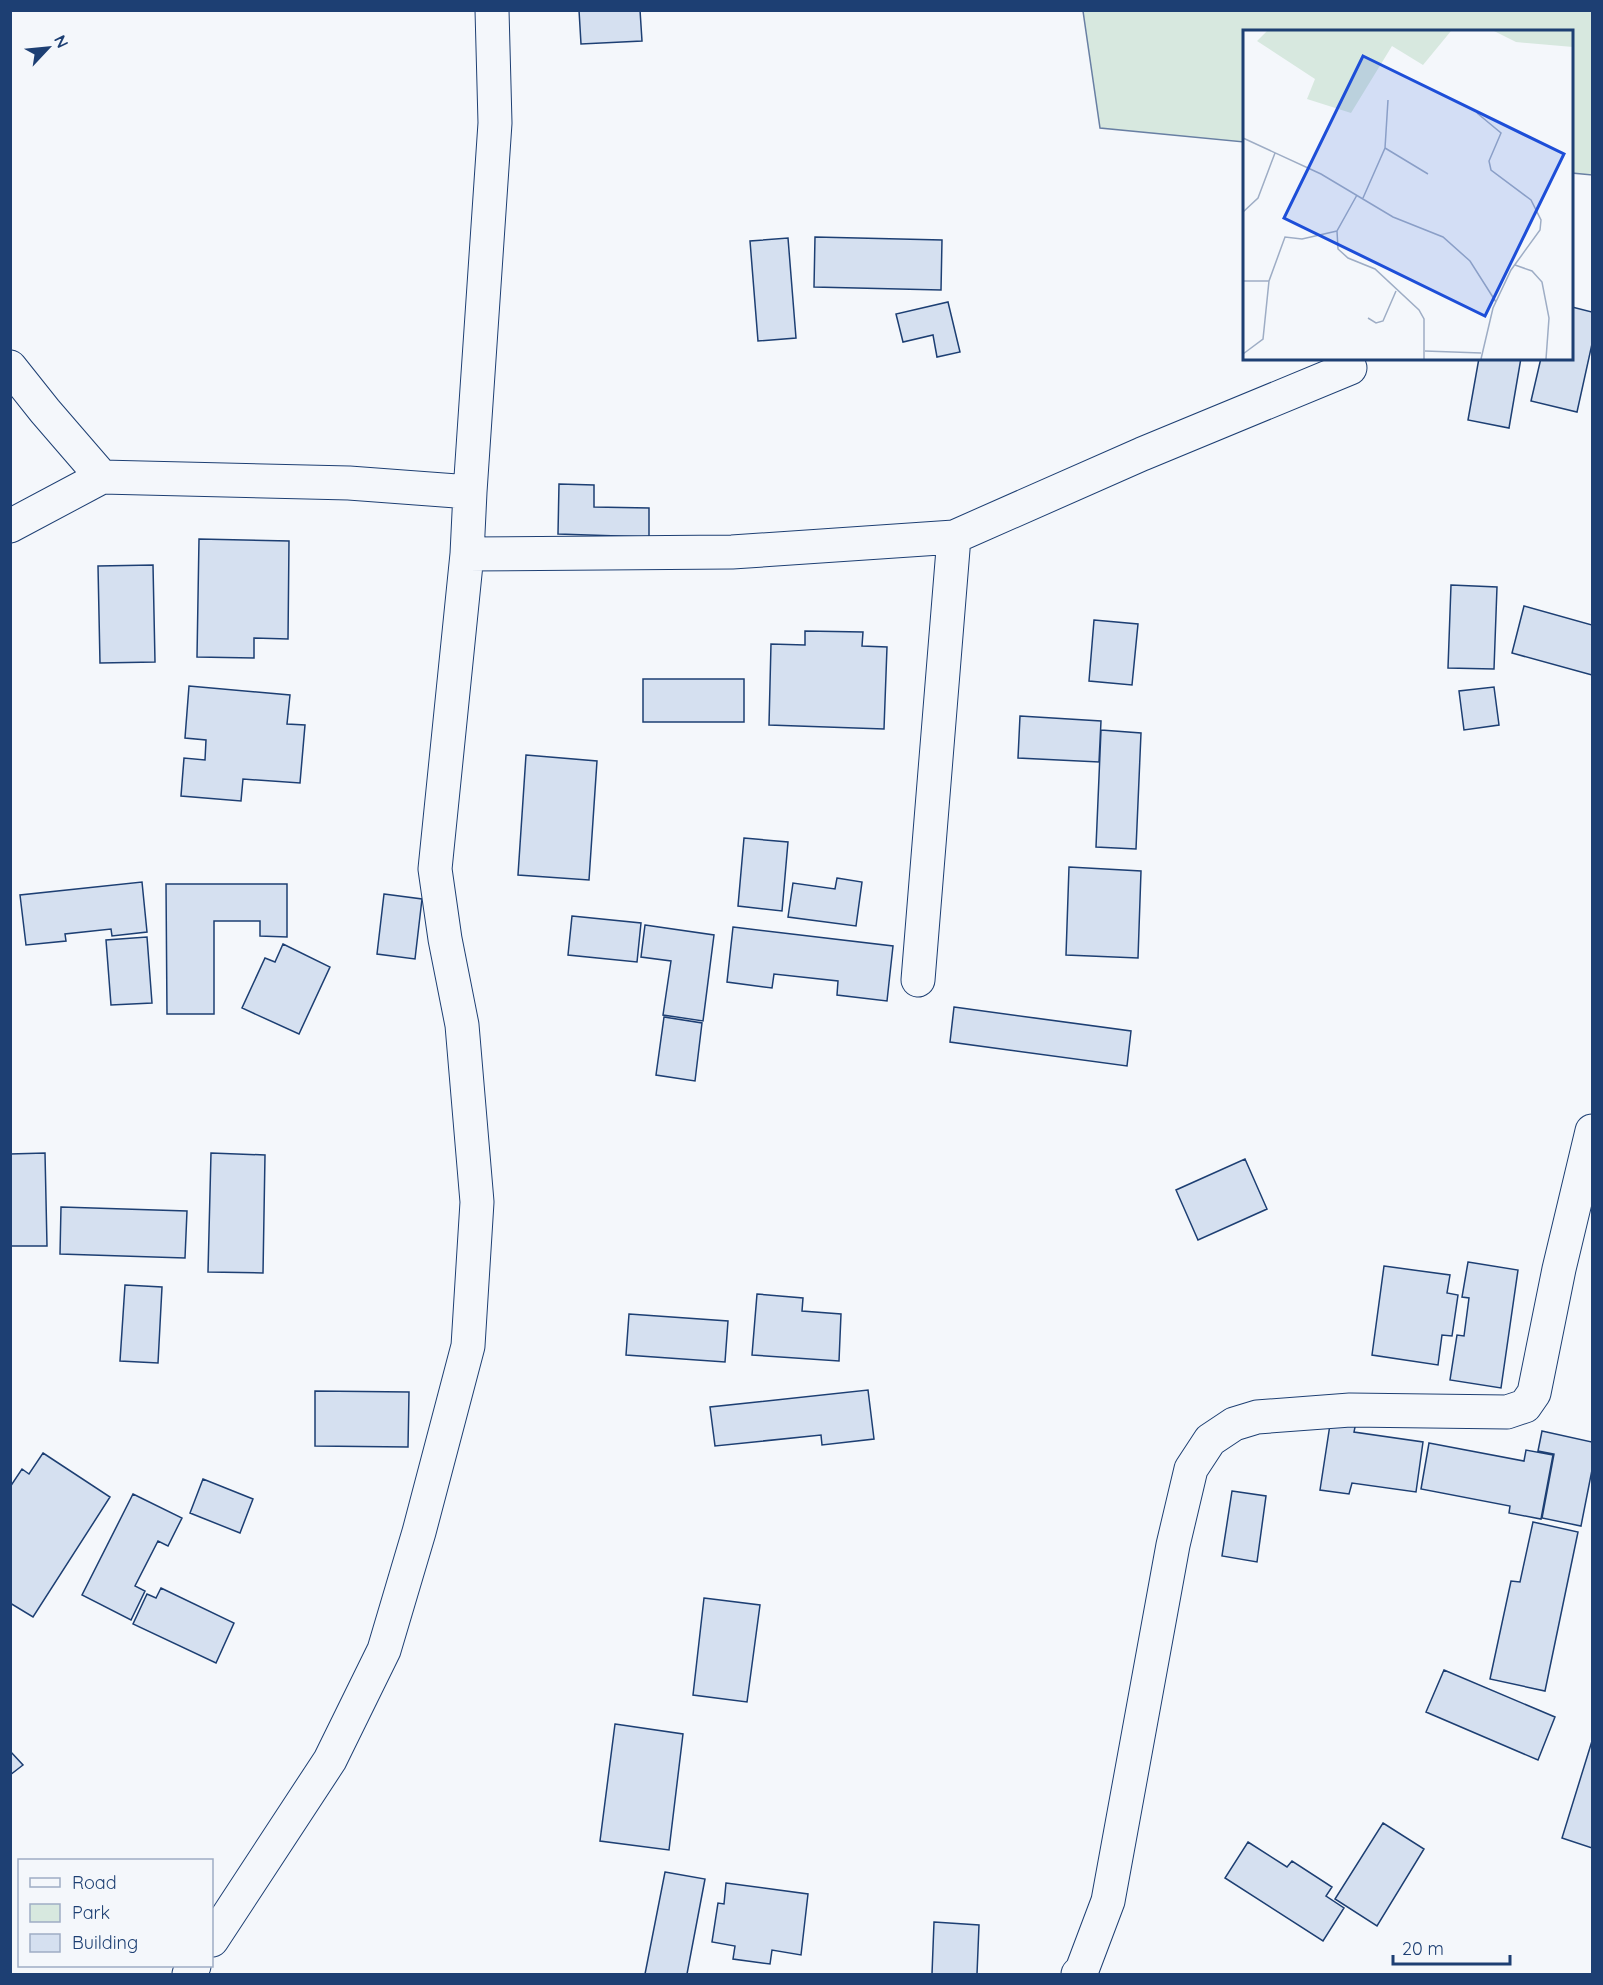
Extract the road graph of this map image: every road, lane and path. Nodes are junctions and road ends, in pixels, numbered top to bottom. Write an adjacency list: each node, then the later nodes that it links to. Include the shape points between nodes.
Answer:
1 (492, 10): 5 (street, via 495,123)
2 (10, 367): 4 (street)
3 (1350, 368): 7 (street)
4 (102, 477): 5 (street, via 349,483); 6 (street)
5 (470, 492): 8 (street)
6 (10, 526)
7 (954, 537): 8 (street, via 732,552); 9 (street)
8 (467, 554): 11 (street, via 435,869 444,939 462,1025 477,1202 468,1346 384,1650 330,1760)
9 (918, 980)
10 (1592, 1131): 12 (street, via 1534,1393 1526,1406 1507,1412 1350,1410 1257,1417 1234,1424 1210,1440 1191,1469 1173,1545 1108,1901)
11 (213, 1938)
12 (1078, 1974)

